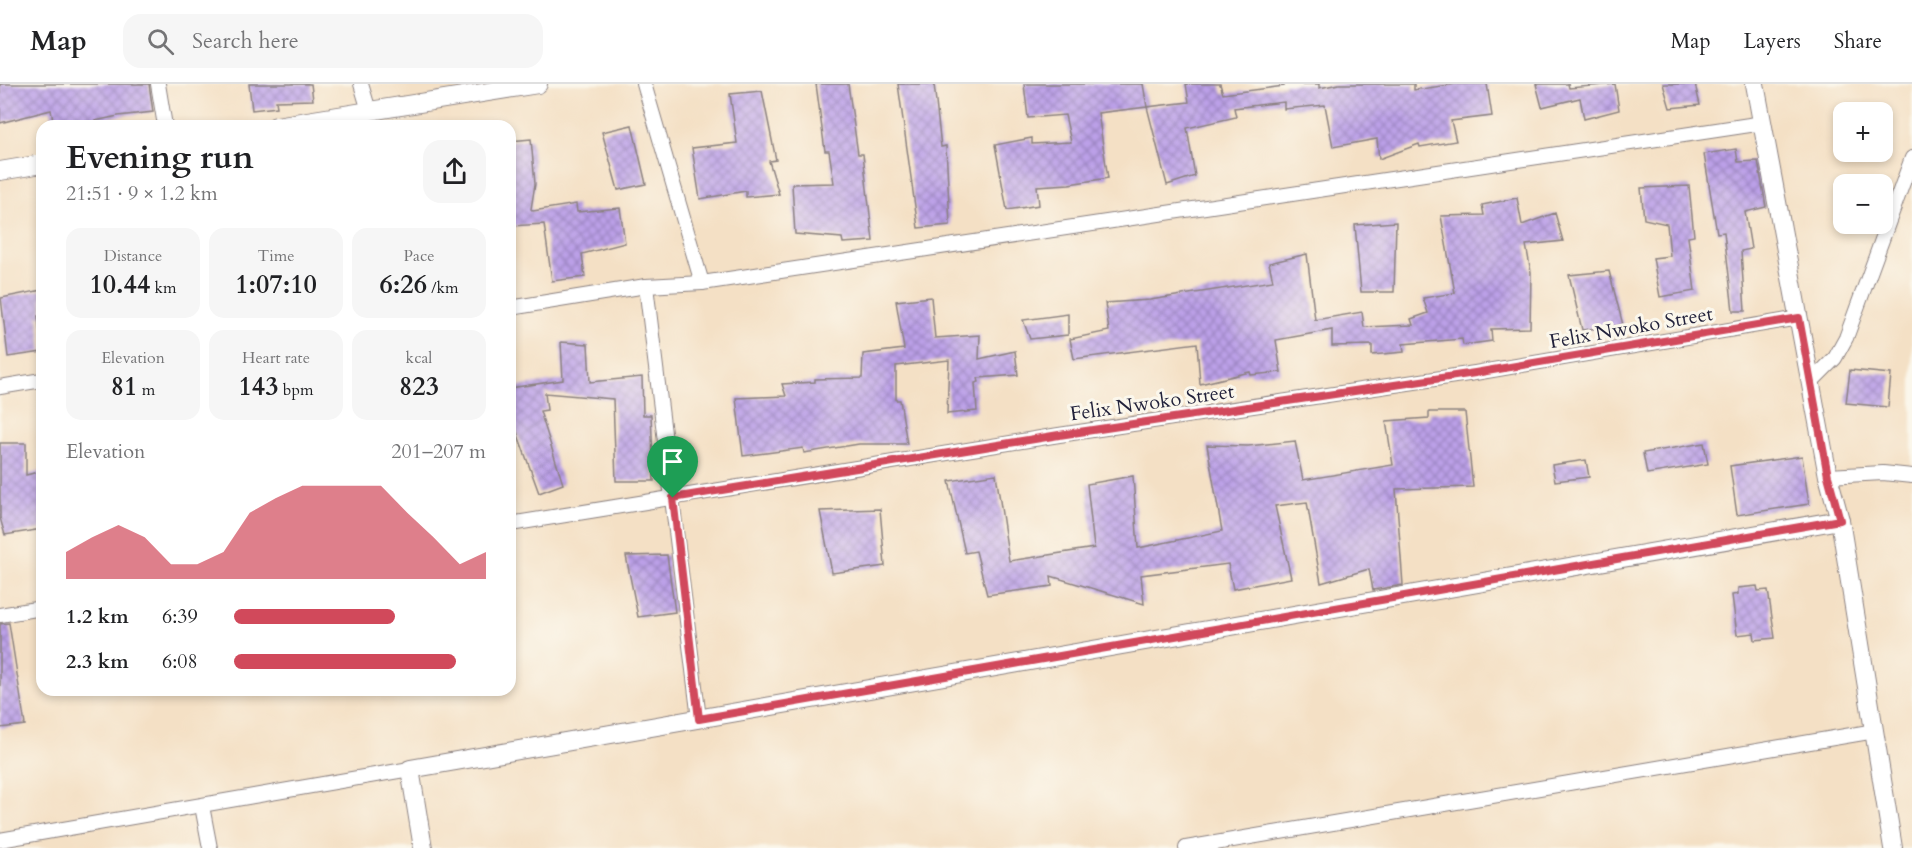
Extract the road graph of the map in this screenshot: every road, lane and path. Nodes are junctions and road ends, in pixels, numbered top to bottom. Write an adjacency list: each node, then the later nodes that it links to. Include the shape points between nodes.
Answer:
1 (158, 84): 7 (street)
2 (361, 84): 6 (street)
3 (538, 84): 6 (street)
4 (644, 84): 13 (street)
5 (1755, 84): 9 (street)
6 (369, 111): 8 (street)
7 (164, 120)
8 (313, 120)
9 (1763, 123): 13 (street); 16 (street)
10 (1912, 158): 18 (street, via 1846,338 1835,358)
11 (36, 165): 12 (street)
12 (0, 171)
13 (702, 283): 14 (street)
14 (646, 286): 15 (street); 22 (street)
15 (516, 307)
16 (1799, 318): 18 (street); 22 (street, Felix Nwoko Street, via 1475,373)
17 (36, 381): 19 (street)
18 (1812, 381): 20 (street)
19 (0, 387)
20 (1828, 476): 21 (street); 23 (street)
21 (1912, 476)
22 (673, 498): 24 (street, Felix Nwoko Street); 27 (street)
23 (1840, 520): 27 (street); 28 (street)
24 (516, 523)
25 (36, 609): 26 (street)
26 (0, 615)
27 (699, 719): 29 (street)
28 (1875, 731): 34 (street); 35 (street)
29 (410, 769): 30 (street); 33 (street)
30 (202, 806): 31 (street); 32 (street)
31 (0, 840)
32 (210, 848)
33 (423, 848)
34 (1186, 848)
35 (1893, 848)

